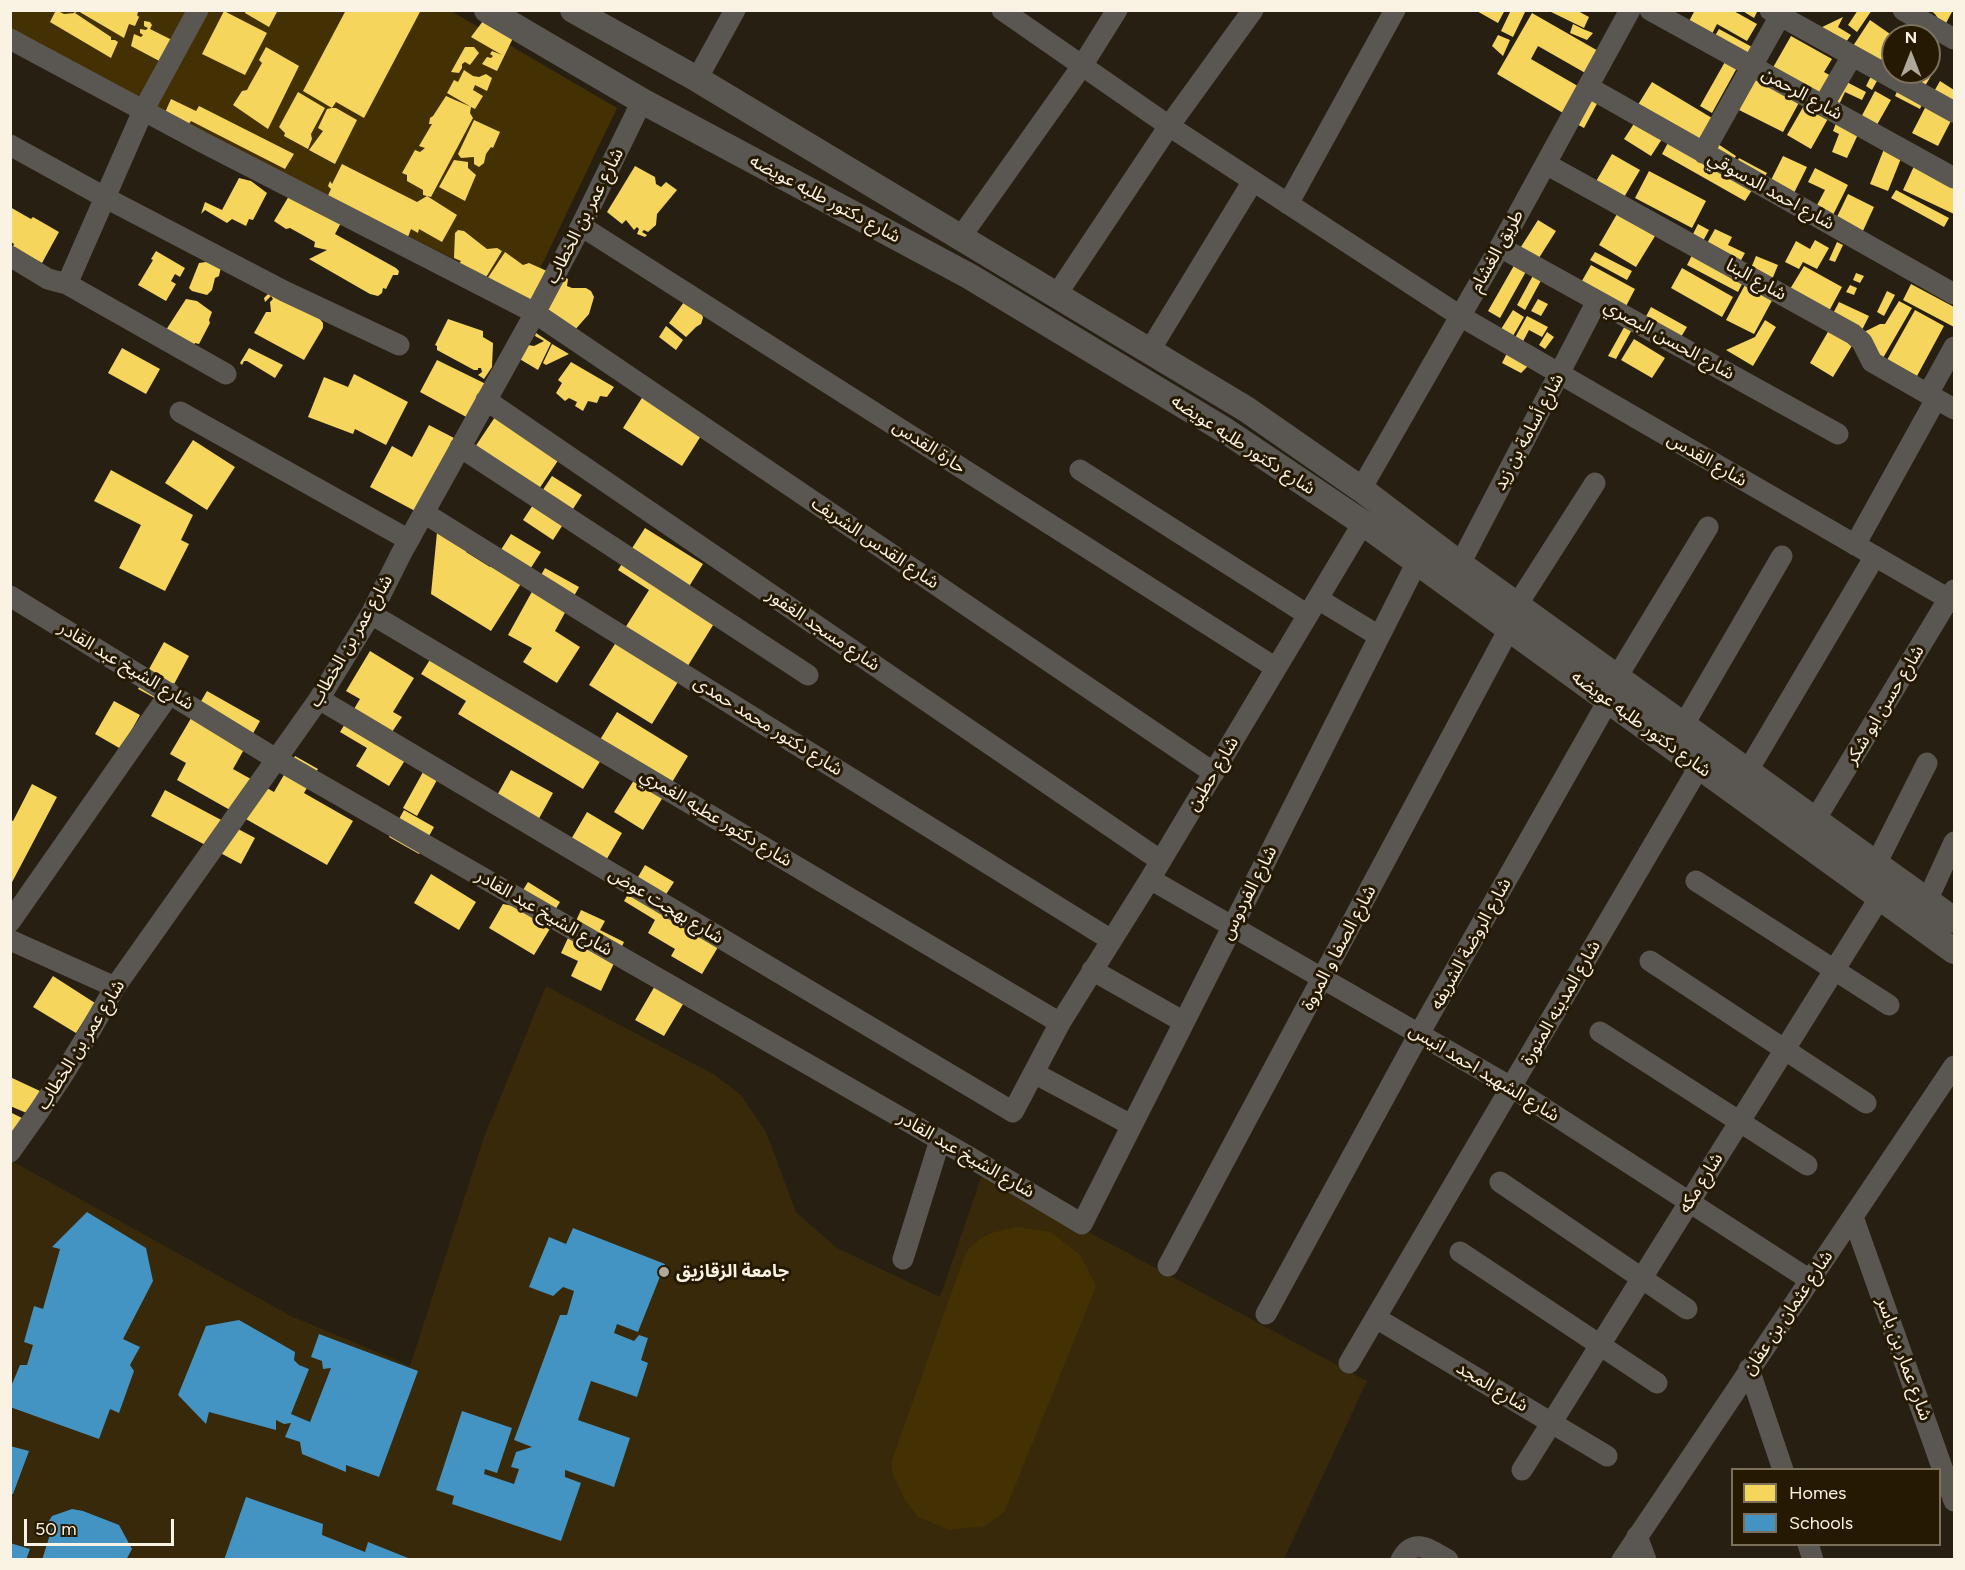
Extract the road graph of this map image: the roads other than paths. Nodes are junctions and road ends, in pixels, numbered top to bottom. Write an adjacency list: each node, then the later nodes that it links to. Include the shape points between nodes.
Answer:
1 (198, 10): 22 (street)
2 (487, 10): 20 (street, شارع دكتور طلبه عويضه)
3 (735, 10): 18 (street)
4 (1002, 10): 16 (street, شارع القدس)
5 (1116, 10): 16 (street)
6 (1253, 10): 24 (street)
7 (1395, 10): 31 (street)
8 (1630, 10): 19 (street, طريق الغشام)
9 (1650, 10): 17 (street, شارع الرحمن)
10 (1903, 10): 14 (street)
11 (582, 13): 18 (street, شارع دكتور طلبه عويضه)
12 (1775, 13): 15 (street); 17 (street)
13 (10, 39): 22 (street, شارع القدس الشريف)
14 (1954, 39)
15 (1852, 56): 21 (street); 23 (street)
16 (1082, 66): 24 (street, شارع القدس); 33 (street)
17 (1752, 66): 21 (street, شارع الرحمن); 26 (street)
18 (697, 80): 33 (street, شارع دكتور طلبه عويضه)
19 (1588, 87): 26 (street, شارع احمد الدسوقي); 27 (street, طريق الغشام)
20 (642, 101): 32 (street, شارع عمر بن الخطاب); 57 (street, شارع دكتور طلبه عويضه, via 969,276 1226,432)
21 (1823, 106): 28 (street, شارع الرحمن)
22 (143, 111): 30 (street); 40 (street, شارع القدس الشريف)
23 (1954, 112)
24 (1169, 126): 29 (street, شارع القدس); 37 (street)
25 (10, 146): 30 (street)
26 (1703, 153): 38 (street, شارع احمد الدسوقي)
27 (1546, 164): 34 (street, طريق الغشام); 47 (street, شارع البنا, via 1853,334 1872,362)
28 (1954, 178)
29 (1253, 181): 31 (street, شارع القدس); 44 (street)
30 (106, 198): 36 (street); 42 (street, via 284,291)
31 (1288, 204): 41 (street, شارع القدس)
32 (581, 226): 40 (street, شارع عمر بن الخطاب); 71 (street, حارة القدس)
33 (960, 238): 37 (street, شارع دكتور طلبه عويضه)
34 (1500, 247): 39 (street, شارع الحسن البصري); 41 (street, طريق الغشام)
35 (10, 256): 36 (street, via 48,279)
36 (67, 284): 45 (street)
37 (1057, 294): 44 (street, شارع دكتور طلبه عويضه)
38 (1954, 294)
39 (1598, 301): 46 (street, شارع أسامة بن زيد); 51 (street, شارع الحسن البصري)
40 (535, 314): 48 (street, شارع عمر بن الخطاب); 80 (street, شارع القدس الشريف)
41 (1460, 316): 46 (street, شارع القدس); 55 (street, طريق الغشام)
42 (399, 345)
43 (1954, 347): 47 (street)
44 (1150, 350): 55 (street, شارع دكتور طلبه عويضه, via 1246,409)
45 (226, 374)
46 (1559, 374): 60 (street, شارع القدس); 64 (street, شارع أسامة بن زيد)
47 (1932, 397): 49 (street, شارع البنا); 60 (street)
48 (486, 400): 52 (street, شارع عمر بن الخطاب); 84 (street, شارع مسجد الغفور)
49 (1954, 410)
50 (180, 412): 59 (street)
51 (1838, 434)
52 (460, 447): 56 (street, شارع عمر بن الخطاب); 72 (street)
53 (1080, 470): 67 (street)
54 (1595, 483): 69 (street, شارع الصفا و المروة)
55 (1361, 489): 64 (street, شارع دكتور طلبه عويضه)
56 (424, 513): 59 (street, شارع عمر بن الخطاب); 94 (street, شارع دكتور محمد حمدى)
57 (1363, 523): 63 (street, شارع دكتور طلبه عويضه); 67 (street, شارع حطين)
58 (1708, 527): 73 (street, شارع الروضة الشريفه)
59 (409, 540): 68 (street, شارع عمر بن الخطاب)
60 (1855, 545): 62 (street, شارع القدس)
61 (1782, 556): 76 (street)
62 (1875, 556): 66 (street, شارع القدس); 81 (street)
63 (1417, 562): 69 (street, شارع دكتور طلبه عويضه); 70 (street, شارع الفردوس)
64 (1460, 564): 69 (street, شارع دكتور طلبه عويضه)
65 (10, 596): 74 (street, شارع الشيخ عبد القادر)
66 (1953, 597): 82 (street, شارع حسن ابو شكر)
67 (1313, 607): 70 (street); 71 (street, شارع حطين)
68 (371, 614): 75 (street, شارع عمر بن الخطاب); 103 (street, شارع دكتور عطيه الغمري)
69 (1513, 617): 73 (street, شارع دكتور طلبه عويضه); 99 (street, شارع الصفا و المروة)
70 (1379, 636): 92 (street, شارع الفردوس)
71 (1276, 669): 80 (street, شارع حطين)
72 (808, 675)
73 (1612, 689): 76 (street, شارع دكتور طلبه عويضه); 79 (street, شارع دكتور طلبه عويضه); 105 (street, شارع الروضة الشريفه)
74 (170, 693): 77 (street, شارع الشيخ عبد القادر); 91 (street)
75 (319, 699): 77 (street, شارع عمر بن الخطاب); 111 (street, شارع بهجت عوض)
76 (1683, 726): 81 (street, شارع دكتور طلبه عويضه)
77 (276, 759): 100 (street, شارع عمر بن الخطاب); 114 (street, شارع الشيخ عبد القادر)
78 (1927, 763): 85 (street)
79 (1699, 767): 88 (street, شارع دكتور طلبه عويضه); 109 (street, شارع المدينه المنورة)
80 (1214, 772): 84 (street, شارع حطين)
81 (1747, 772): 82 (street, شارع دكتور طلبه عويضه)
82 (1815, 820): 85 (street, شارع دكتور طلبه عويضه)
83 (1954, 842): 89 (street)
84 (1161, 861): 86 (street, شارع حطين)
85 (1876, 864): 89 (street, شارع دكتور طلبه عويضه)
86 (1150, 879): 92 (street, شارع الشهيد احمد انيس); 94 (street, شارع حطين)
87 (1696, 881): 97 (street)
88 (1880, 897): 95 (street, شارع دكتور طلبه عويضه); 97 (street, شارع مكه)
89 (1927, 900): 90 (street, شارع دكتور طلبه عويضه)
90 (1954, 920)
91 (10, 922)
92 (1232, 927): 99 (street, شارع الشهيد احمد انيس); 102 (street, شارع الفردوس)
93 (10, 940): 100 (street)
94 (1111, 940): 98 (street, شارع حطين)
95 (1954, 951)
96 (1650, 961): 106 (street)
97 (1834, 969): 101 (street); 106 (street, شارع مكه)
98 (1092, 970): 102 (street); 103 (street, شارع حطين)
99 (1322, 978): 105 (street, شارع الشهيد احمد انيس); 123 (street, شارع الصفا و المروة)
100 (116, 987): 115 (street, شارع عمر بن الخطاب)
101 (1889, 1005)
102 (1184, 1022): 113 (street, شارع الفردوس)
103 (1060, 1023): 108 (street, شارع حطين)
104 (1600, 1032): 112 (street)
105 (1419, 1034): 109 (street, شارع الشهيد احمد انيس); 127 (street, شارع الروضة الشريفه)
106 (1784, 1049): 110 (street); 112 (street, شارع مكه)
107 (1954, 1068): 119 (street, شارع عثمان بن عفان)
108 (1034, 1073): 111 (street, شارع حطين); 113 (street)
109 (1511, 1087): 118 (street, شارع الشهيد احمد انيس); 128 (street, شارع المدينه المنورة)
110 (1866, 1103)
111 (1013, 1112)
112 (1739, 1122): 116 (street); 118 (street, شارع مكه)
113 (1131, 1125): 120 (street, شارع الفردوس)
114 (940, 1140): 120 (street, شارع الشيخ عبد القادر); 122 (street)
115 (10, 1152)
116 (1807, 1165)
117 (1500, 1182): 124 (street)
118 (1689, 1202): 124 (street, شارع مكه); 125 (street, شارع الشهيد احمد انيس)
119 (1853, 1217): 125 (street, شارع عثمان بن عفان); 137 (street, شارع عمار بن ياسر)
120 (1082, 1224)
121 (1460, 1252): 129 (street)
122 (903, 1259)
123 (1168, 1266)
124 (1642, 1278): 126 (street); 129 (street, شارع مكه)
125 (1810, 1280): 131 (street, شارع عثمان بن عفان)
126 (1688, 1309)
127 (1266, 1314)
128 (1376, 1317): 130 (street, شارع المدينه المنورة); 133 (street, شارع المجد)
129 (1600, 1345): 132 (street); 133 (street, شارع مكه)
130 (1349, 1363)
131 (1749, 1369): 135 (street); 138 (street, شارع عثمان بن عفان)
132 (1657, 1383)
133 (1552, 1423): 134 (street, شارع المجد); 136 (street, شارع مكه)
134 (1607, 1456)
135 (1782, 1468)
136 (1522, 1470)
137 (1954, 1501)
138 (1637, 1536): 141 (street, شارع عثمان بن عفان); 142 (street)
139 (1401, 1560): 140 (street, via 1408,1549 1419,1546)
140 (1448, 1560)
141 (1622, 1560)
142 (1646, 1560)

